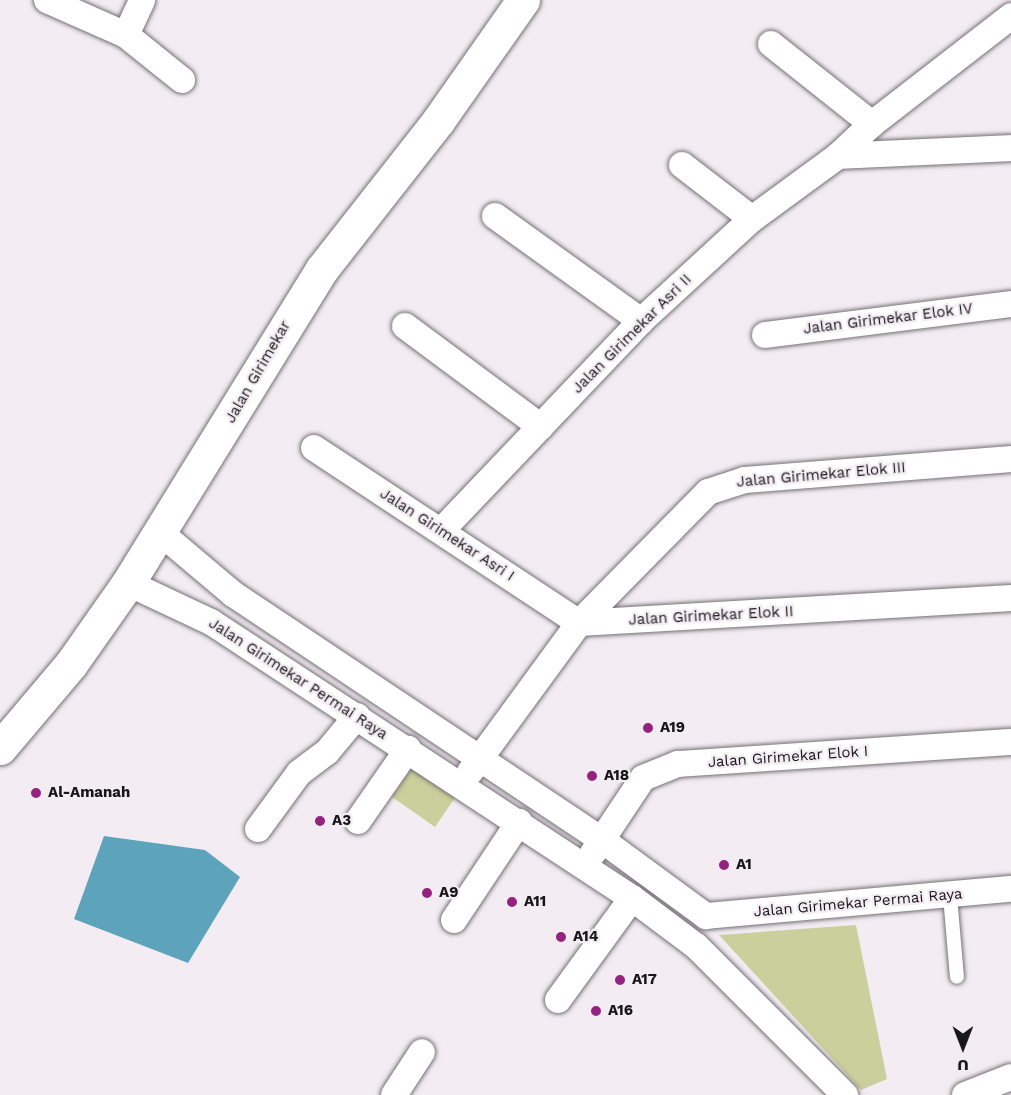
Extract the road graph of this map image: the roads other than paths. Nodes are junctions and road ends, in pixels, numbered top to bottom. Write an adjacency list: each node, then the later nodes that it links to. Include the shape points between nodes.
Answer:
1 (47, 0): 5 (street)
2 (142, 0): 5 (street)
3 (523, 0): 22 (street, Jalan Girimekar, via 438,121 322,269 277,337)
4 (1011, 16): 8 (street, Jalan Girimekar Asri II)
5 (126, 35): 7 (street)
6 (771, 44): 8 (street)
7 (182, 81)
8 (872, 124): 10 (street, Jalan Girimekar Asri II)
9 (1011, 148): 10 (street)
10 (838, 156): 13 (street, Jalan Girimekar Asri II)
11 (682, 165): 13 (street)
12 (495, 216): 15 (street)
13 (752, 219): 15 (street, Jalan Girimekar Asri II)
14 (1011, 304): 17 (street, Jalan Girimekar Elok IV)
15 (641, 321): 18 (street, Jalan Girimekar Asri II)
16 (405, 326): 18 (street)
17 (765, 335)
18 (541, 427): 21 (street, Jalan Girimekar Asri II)
19 (314, 448): 21 (street, Jalan Girimekar Asri I)
20 (1011, 459): 25 (street, Jalan Girimekar Elok III, via 724,484 708,492)
21 (442, 530): 25 (street, Jalan Girimekar Asri I)
22 (162, 534): 23 (street, Jalan Girimekar); 30 (street, via 233,594)
23 (128, 583): 26 (street, Jalan Girimekar Permai Raya, via 211,622); 28 (street, Jalan Girimekar, via 71,664)
24 (1011, 598): 25 (street, Jalan Girimekar Elok II)
25 (579, 623): 30 (street)
26 (357, 716): 29 (street, Jalan Girimekar Permai Raya); 34 (street, via 327,752 299,773)
27 (1011, 742): 35 (street, Jalan Girimekar Elok I, via 678,764 643,778)
28 (0, 748)
29 (408, 749): 31 (street, Jalan Girimekar Permai Raya); 32 (street)
30 (478, 759): 31 (street); 35 (street)
31 (462, 784): 33 (street, Jalan Girimekar Permai Raya)
32 (358, 821)
33 (519, 822): 36 (street, Jalan Girimekar Permai Raya); 41 (street)
34 (258, 829)
35 (602, 840): 36 (street); 40 (street)
36 (585, 865): 39 (street, Jalan Girimekar Permai Raya)
37 (1011, 889): 38 (street, Jalan Girimekar Permai Raya)
38 (950, 896): 40 (street, Jalan Girimekar Permai Raya); 43 (lane)
39 (632, 898): 42 (street, Jalan Girimekar Permai Raya); 44 (street)
40 (706, 916): 42 (street)
41 (454, 920)
42 (696, 946): 48 (street, Jalan Girimekar Permai Raya)
43 (957, 977)
44 (558, 1000)
45 (422, 1052): 47 (street)
46 (1011, 1077): 49 (street)
47 (394, 1095)
48 (844, 1095)
49 (965, 1095)

